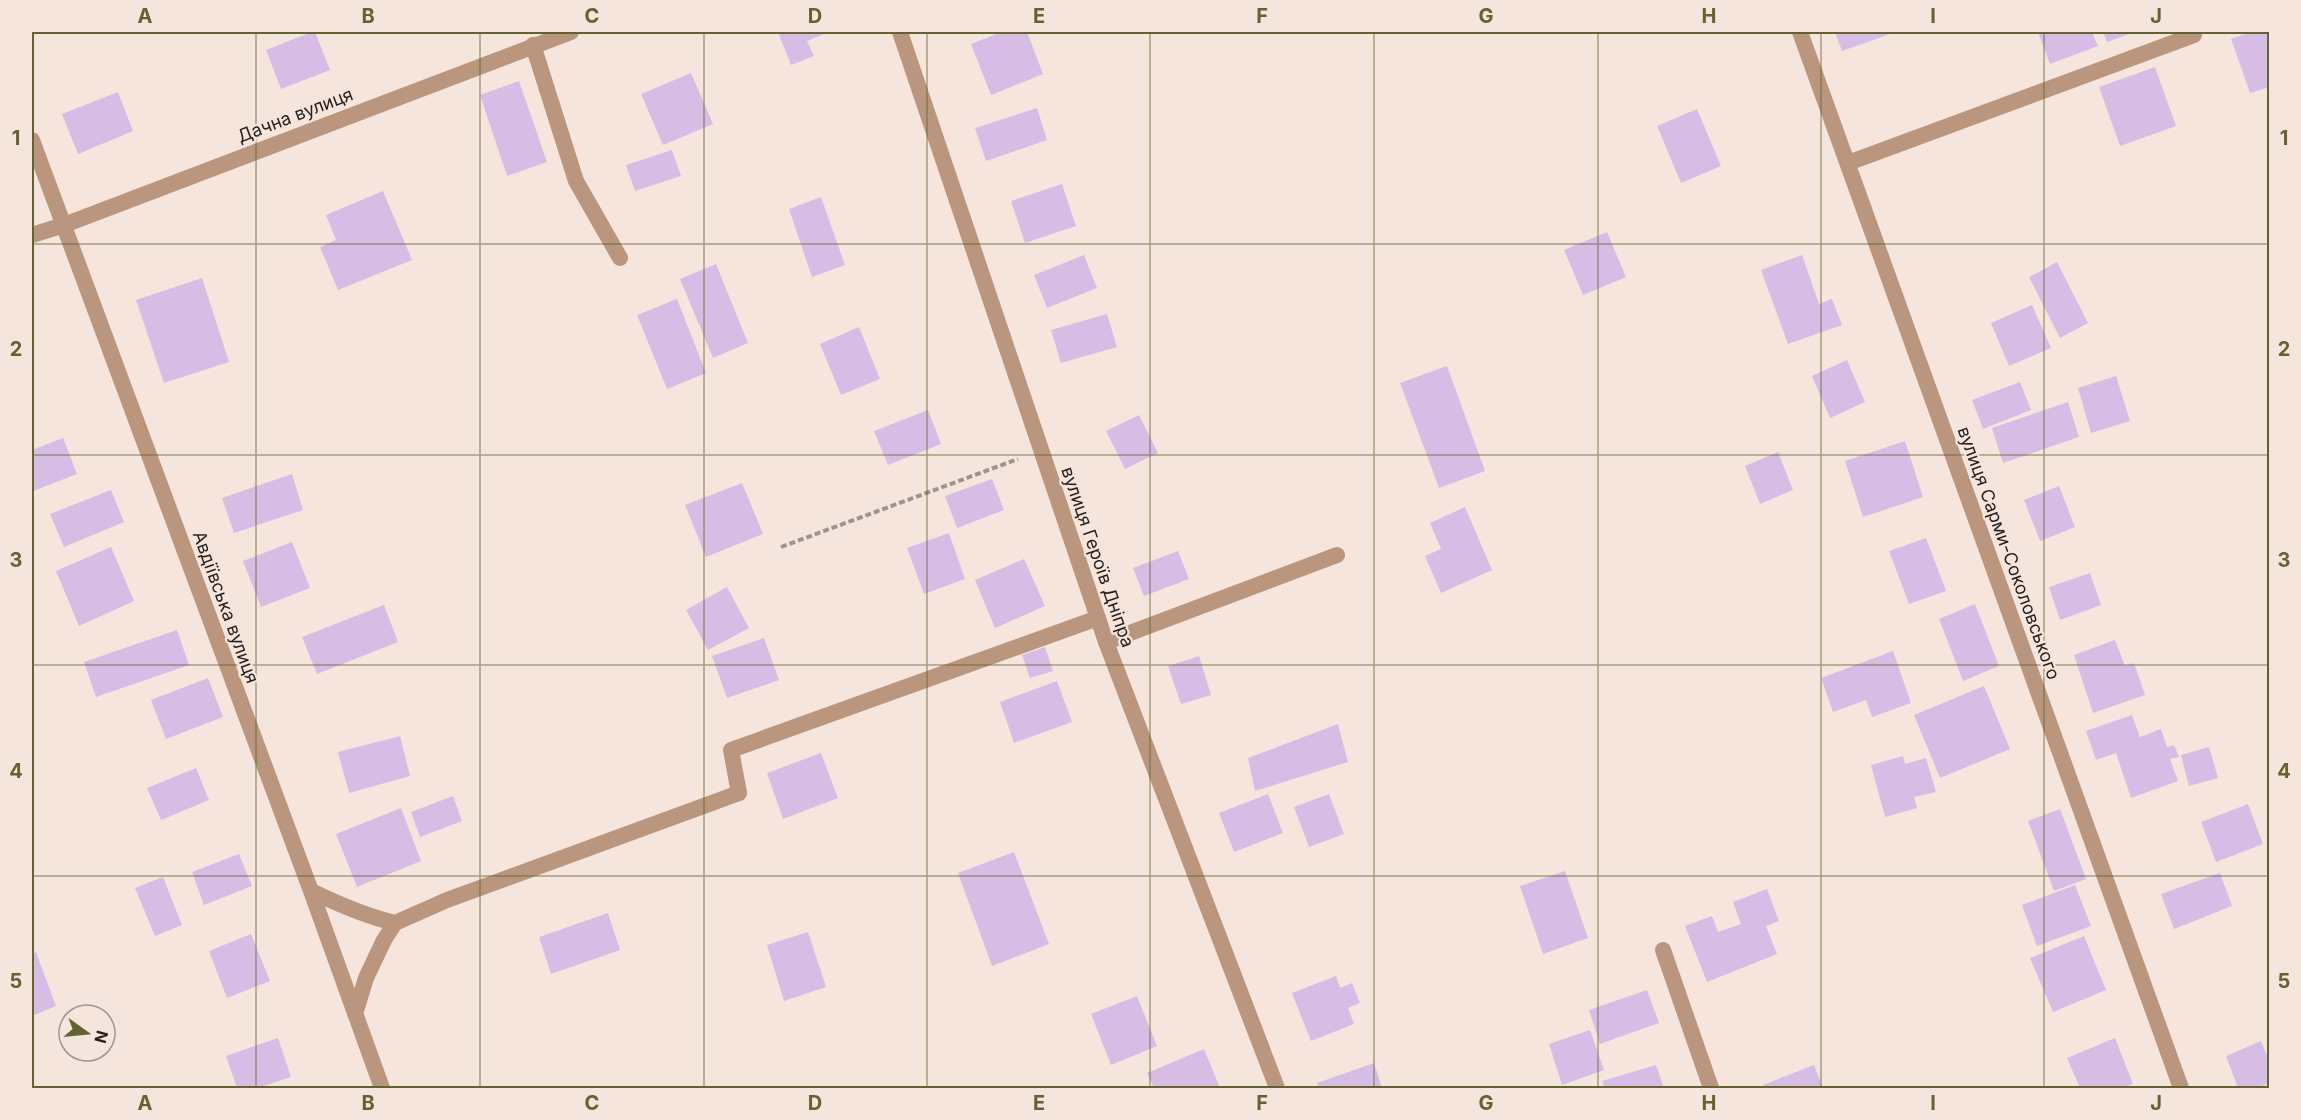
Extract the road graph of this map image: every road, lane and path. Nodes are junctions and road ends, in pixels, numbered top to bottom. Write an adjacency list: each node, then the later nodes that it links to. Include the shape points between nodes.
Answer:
1 (571, 32): 5 (street, Дачна вулиця)
2 (900, 32): 11 (street, вулиця Героїв Дніпра)
3 (1800, 32): 7 (street, вулиця Сарми-Соколовського)
4 (2194, 35): 7 (street)
5 (533, 45): 8 (street, Дачна вулиця); 10 (street, via 576,182)
6 (32, 140): 8 (street, Авдіївська вулиця)
7 (1848, 163): 23 (street, вулиця Сарми-Соколовського)
8 (64, 225): 9 (street, Дачна вулиця); 16 (street, Авдіївська вулиця)
9 (32, 235)
10 (620, 258)
11 (1041, 450): 12 (path); 14 (street, вулиця Героїв Дніпра)
12 (781, 547)
13 (1336, 555): 15 (street)
14 (1098, 618): 15 (street, вулиця Героїв Дніпра); 17 (street, via 731,750 739,793 447,900)
15 (1106, 642): 21 (street, вулиця Героїв Дніпра)
16 (311, 891): 17 (street, via 376,919); 19 (street, Авдіївська вулиця)
17 (395, 923): 19 (street, via 366,978)
18 (1663, 950): 22 (street)
19 (355, 1014): 20 (street, Авдіївська вулиця)
20 (382, 1089)
21 (1277, 1089)
22 (1711, 1089)
23 (2181, 1089)

